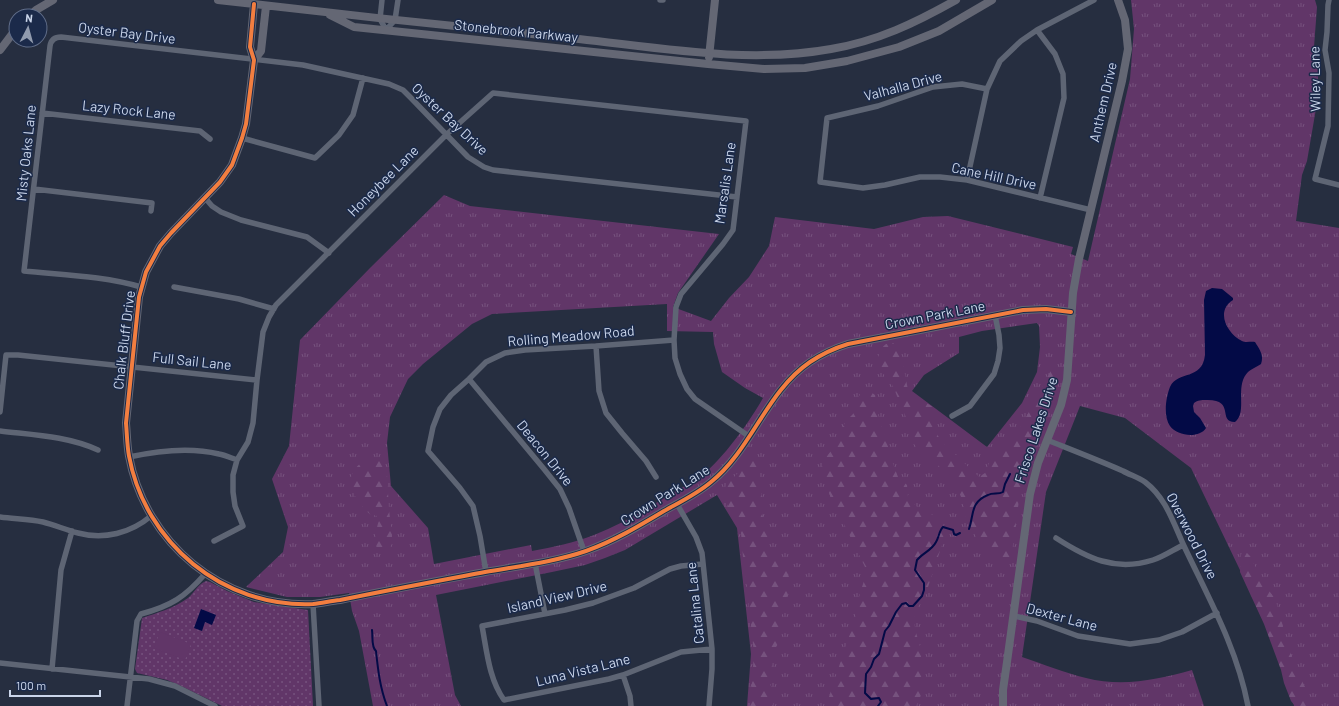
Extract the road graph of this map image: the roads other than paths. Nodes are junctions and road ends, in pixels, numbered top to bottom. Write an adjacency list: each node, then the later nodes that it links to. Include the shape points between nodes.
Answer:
1 (53, 0): 15 (street)
2 (218, 0): 13 (street, Stonebrook Parkway)
3 (382, 0): 17 (street)
4 (398, 0): 18 (street)
5 (660, 0): 6 (street)
6 (663, 0)
7 (715, 0): 24 (street)
8 (956, 0): 24 (street, Stonebrook Parkway, via 896,31 854,45 797,54)
9 (992, 0): 26 (street, Stonebrook Parkway, via 940,31 899,47 847,61 805,68 764,69)
10 (1094, 0): 20 (street)
11 (1118, 0): 41 (street, Anthem Drive, via 1125,20 1128,49)
12 (1329, 0): 36 (street, Wiley Lane, via 1325,50 1329,73 1328,126 1315,179)
13 (254, 4): 14 (street, Stonebrook Parkway); 25 (street, Chalk Bluff Drive, via 250,47)
14 (266, 6): 16 (street, Stonebrook Parkway); 25 (street, Chalk Bluff Drive, via 261,51)
15 (39, 8)
16 (324, 13): 17 (street, Stonebrook Parkway); 19 (street, Stonebrook Parkway, via 354,27)
17 (380, 19): 18 (street, Stonebrook Parkway); 19 (street)
18 (395, 20): 19 (street); 24 (street, Stonebrook Parkway)
19 (386, 30): 26 (street, Stonebrook Parkway)
20 (1037, 30): 28 (street, via 1000,61); 39 (street, via 1055,54 1063,74 1064,98)
21 (54, 39): 25 (street, Oyster Bay Drive, via 61,37); 29 (street, Misty Oaks Lane, via 50,46)
22 (8, 40): 23 (street)
23 (0, 50)
24 (709, 53): 26 (street)
25 (254, 60): 27 (street, Oyster Bay Drive, via 303,65); 32 (street, Chalk Bluff Drive)
26 (708, 64)
27 (363, 78): 31 (street, Oyster Bay Drive, via 403,90); 32 (street, via 353,115 339,134 315,158)
28 (987, 89): 34 (street); 35 (street, Valhalla Drive, via 962,84 933,87 878,106 827,118)
29 (42, 113): 33 (street, Lazy Rock Lane, via 200,131); 37 (street, Misty Oaks Lane)
30 (746, 121): 31 (street, Honeybee Lane, via 493,93); 38 (street, Marsalis Lane)
31 (447, 134): 38 (street, Oyster Bay Drive, via 468,157 493,170); 43 (street, Honeybee Lane)
32 (242, 138): 40 (street, Chalk Bluff Drive, via 232,166)
33 (210, 139)
34 (967, 180): 35 (street, Cane Hill Drive, via 940,176 920,177 863,188); 39 (street, Cane Hill Drive)
35 (820, 182)
36 (1339, 185)
37 (34, 189): 42 (street, via 152,203); 44 (street, Misty Oaks Lane, via 24,271 116,280)
38 (737, 198): 49 (street, Marsalis Lane, via 733,230 680,294 676,307)
39 (1040, 198): 41 (street, Cane Hill Drive)
40 (206, 199): 43 (street, via 221,212 241,220 307,237); 44 (street, Chalk Bluff Drive, via 160,246)
41 (1091, 210): 47 (street, Frisco Lakes Drive, via 1079,259)
42 (151, 211)
43 (329, 253): 46 (street, Honeybee Lane)
44 (141, 287): 51 (street, Chalk Bluff Drive)
45 (174, 287): 46 (street, via 239,299)
46 (274, 309): 53 (street, Honeybee Lane, via 263,332)
47 (1071, 312): 48 (street, Crown Park Lane, via 1023,310); 58 (street, Frisco Lakes Drive, via 1067,380)
48 (995, 315): 55 (street, via 1000,348 994,374 970,406); 57 (street, Crown Park Lane, via 848,344 830,350 810,362 779,392)
49 (674, 340): 50 (street, Rolling Meadow Road); 57 (street, Marsalis Lane, via 675,358 680,374 695,400)
50 (596, 346): 52 (street, Rolling Meadow Road, via 506,353 486,362); 62 (street, via 599,391 606,413)
51 (131, 367): 53 (street, Full Sail Lane); 54 (street, Full Sail Lane, via 6,354); 60 (street, Chalk Bluff Drive, via 126,423)
52 (469, 379): 70 (street, Deacon Drive, via 560,489); 73 (street, Rolling Meadow Road, via 440,409 433,426 428,451 473,506)
53 (257, 380): 61 (street, Honeybee Lane, via 254,423 248,442)
54 (0, 412)
55 (952, 416)
56 (0, 431): 59 (street, via 66,439)
57 (750, 437): 63 (street, Crown Park Lane, via 725,470)
58 (1047, 440): 69 (street, Overwood Drive, via 1144,481 1159,495 1169,510); 78 (street, Frisco Lakes Drive, via 1030,494)
59 (98, 450)
60 (129, 457): 61 (street, via 159,452 193,451 218,454); 64 (street, Chalk Bluff Drive, via 137,487)
61 (237, 460): 68 (street, Honeybee Lane, via 233,475 233,492 235,506 243,526)
62 (656, 477)
63 (677, 504): 70 (street, Crown Park Lane, via 615,539); 72 (street, Catalina Lane, via 696,536)
64 (151, 516): 66 (street, via 134,527 114,534 93,536); 74 (street, Chalk Bluff Drive, via 175,548)
65 (0, 517): 66 (street, via 40,521)
66 (72, 531): 81 (street, via 62,563)
67 (1056, 538): 69 (street, via 1107,563 1124,565 1154,560)
68 (214, 541)
69 (1183, 545): 77 (street, Overwood Drive)
70 (584, 552): 71 (street, Crown Park Lane)
71 (535, 563): 73 (street, Crown Park Lane); 76 (street)
72 (703, 564): 76 (street, Island View Drive, via 665,572 607,599); 79 (street, Catalina Lane)
73 (486, 572): 75 (street, Crown Park Lane)
74 (205, 574): 75 (street, Chalk Bluff Drive, via 236,590 255,596 280,602); 83 (street, via 181,598 138,617)
75 (313, 604): 87 (street)
76 (544, 614): 84 (street, Island View Drive, via 482,626 492,677)
77 (1217, 614): 78 (street, Dexter Lane, via 1159,640 1130,644 1078,636 1037,621); 91 (street, Overwood Drive, via 1228,639)
78 (1014, 616): 90 (street, Frisco Lakes Drive)
79 (712, 649): 82 (street, Luna Vista Lane, via 681,652); 89 (street, Catalina Lane)
80 (0, 663): 81 (street)
81 (52, 668): 83 (street)
82 (623, 674): 84 (street, Luna Vista Lane, via 580,686); 88 (street)
83 (129, 676): 85 (street); 86 (street, via 175,686)
84 (504, 700)
85 (127, 706)
86 (215, 706)
87 (319, 706)
88 (631, 706)
89 (709, 706)
90 (1003, 706)
91 (1248, 706)

